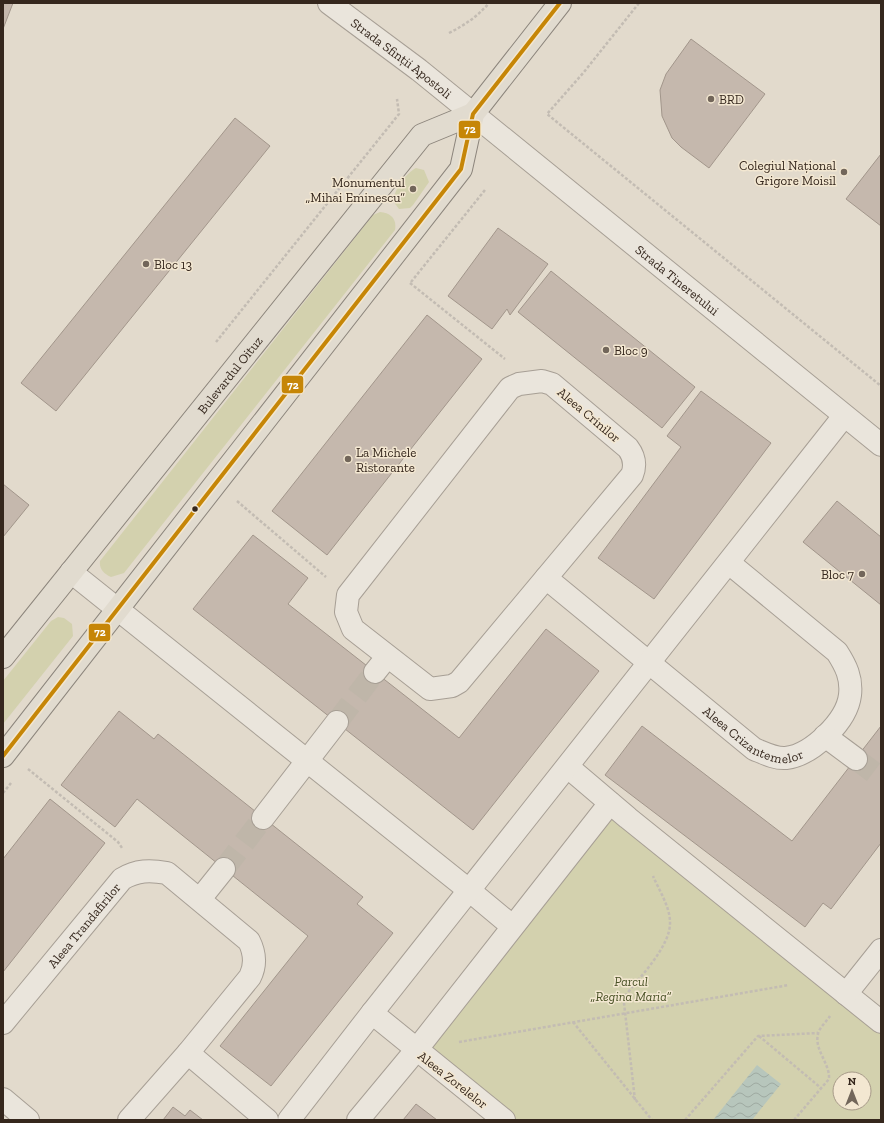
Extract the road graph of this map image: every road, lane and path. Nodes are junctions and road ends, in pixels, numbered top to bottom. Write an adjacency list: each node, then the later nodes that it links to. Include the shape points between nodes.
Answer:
1 (329, 3): 6 (street, Strada Sfinții Apostoli)
2 (489, 3): 5 (path, via 466,24)
3 (560, 3): 6 (main road, Bulevardul Oituz)
4 (639, 3): 9 (path, via 547,114)
5 (449, 33)
6 (473, 114): 10 (street, Strada Tineretului); 14 (main road, Bulevardul Oituz, via 422,135); 17 (main road, Bulevardul Oituz, via 461,169)
7 (410, 283): 8 (path, via 503,356)
8 (524, 383): 15 (street, Aleea Crinilor, via 542,381 552,384 628,448 634,462 632,475); 16 (street, Aleea Crinilor, via 510,388)
9 (881, 386)
10 (844, 416): 11 (street, Strada Tineretului); 13 (street)
11 (881, 445)
12 (237, 501): 16 (path)
13 (729, 563): 19 (street); 21 (street, Aleea Crizantemelor, via 837,652 846,665 850,696 844,713)
14 (72, 572): 17 (street); 18 (main road, Bulevardul Oituz)
15 (546, 578): 16 (street, Aleea Crinilor, via 459,682 452,686 430,689 381,665 353,629 346,612); 19 (street, Aleea Crizantemelor)
16 (348, 595)
17 (119, 609): 22 (main road, Bulevardul Oituz); 24 (street)
18 (3, 657)
19 (650, 663): 21 (street, Aleea Crizantemelor, via 754,749 785,758 802,754); 26 (street)
20 (337, 722): 24 (street)
21 (825, 736): 23 (street)
22 (3, 756)
23 (856, 759)
24 (307, 761): 28 (street); 32 (street)
25 (25, 766): 30 (path, via 118,842)
26 (568, 767): 27 (street); 32 (street)
27 (610, 803): 34 (street); 36 (street)
28 (263, 818)
29 (224, 868): 33 (street)
30 (137, 872): 33 (street, Aleea Trandafirilor, via 167,873); 42 (street, Aleea Trandafirilor, via 122,879)
31 (653, 875): 39 (path, via 668,911 669,932 661,949 625,996)
32 (470, 891): 34 (street); 38 (street)
33 (200, 899): 46 (street, Aleea Trandafirilor, via 249,941 253,950 254,965 250,977)
34 (512, 926): 45 (street)
35 (881, 950): 37 (street)
36 (825, 978): 37 (street); 39 (path)
37 (846, 994): 41 (street); 43 (path)
38 (372, 1013): 45 (street); 53 (street)
39 (625, 1013): 40 (path); 49 (path)
40 (573, 1022): 45 (path); 49 (path)
41 (881, 1022)
42 (3, 1023)
43 (818, 1033): 44 (path); 47 (path, via 819,1048 829,1073 829,1079)
44 (758, 1036): 47 (path); 57 (path)
45 (417, 1049): 54 (street, Aleea Zorelelor); 55 (street, Aleea Zorelelor)
46 (188, 1053): 51 (street, Aleea Trandafirilor); 52 (street)
47 (821, 1088): 58 (path)
48 (3, 1099): 50 (street)
49 (635, 1100): 56 (path)
50 (24, 1119)
51 (128, 1120)
52 (267, 1120)
53 (289, 1120)
54 (358, 1120)
55 (504, 1120)
56 (652, 1120)
57 (685, 1120)
58 (794, 1120)

